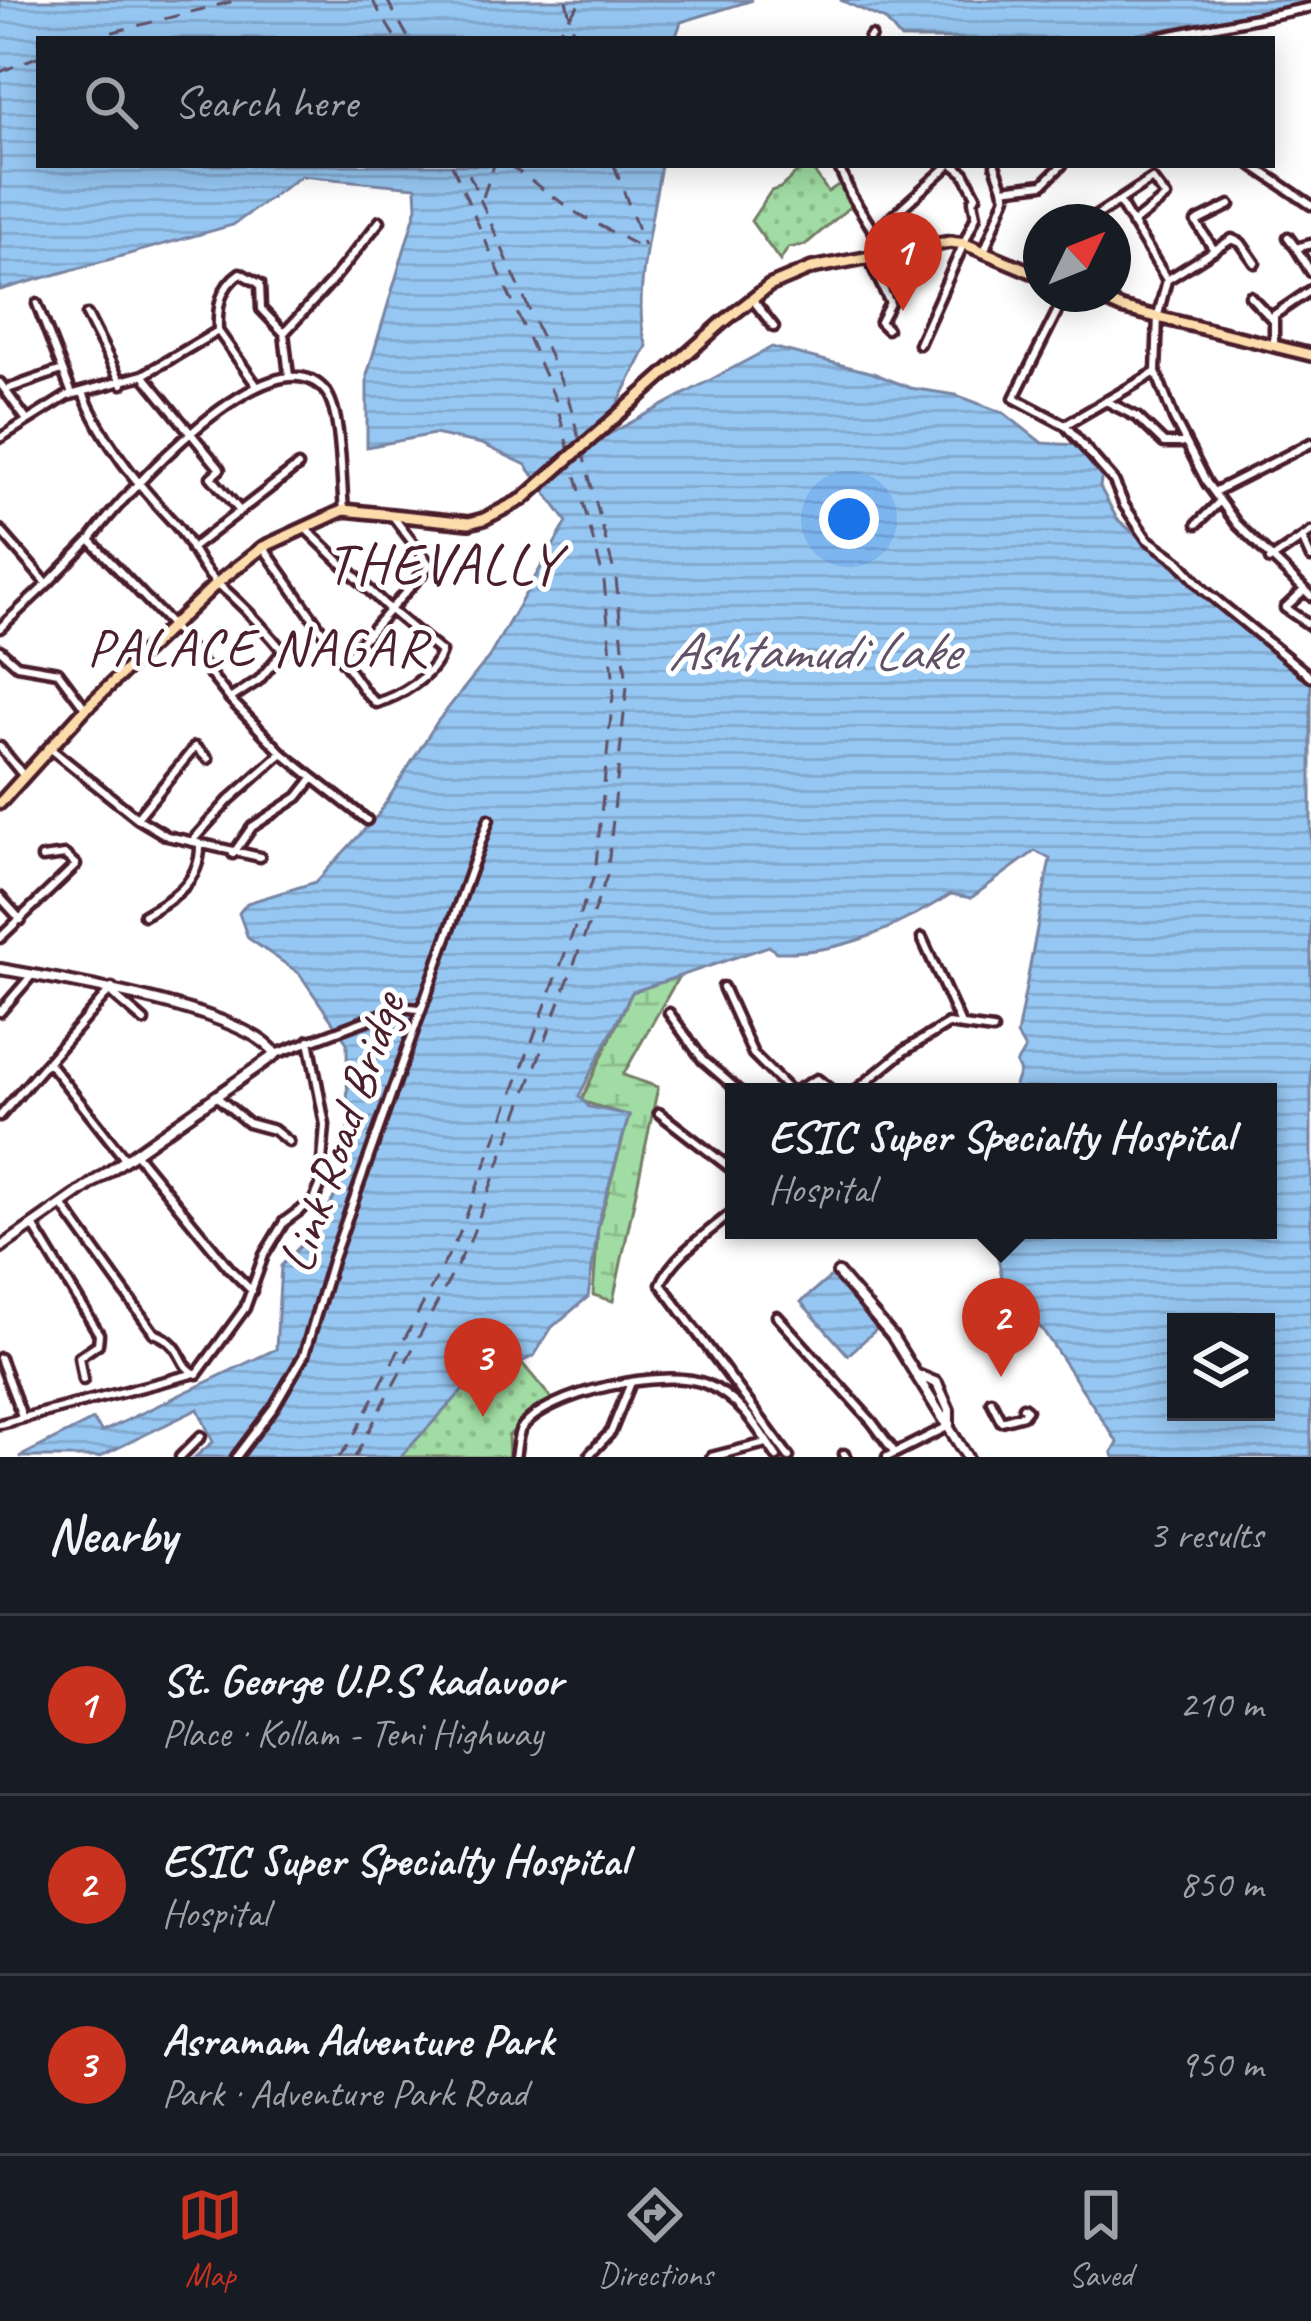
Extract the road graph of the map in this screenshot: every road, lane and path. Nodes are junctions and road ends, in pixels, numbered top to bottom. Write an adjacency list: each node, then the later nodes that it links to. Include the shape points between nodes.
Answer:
1 (1311, 7): 2 (street)
2 (1167, 36)
3 (843, 168): 16 (street)
4 (948, 168): 16 (street)
5 (956, 168): 18 (street, via 976,196)
6 (995, 168): 9 (street)
7 (1059, 168): 9 (street, via 1043,184)
8 (1256, 168): 12 (street)
9 (1003, 189): 22 (street)
10 (1120, 203): 15 (street); 15 (street, via 1152,179 1166,197)
11 (1230, 205): 21 (street, via 1196,222)
12 (1311, 206)
13 (380, 220): 41 (street)
14 (916, 220): 23 (street)
15 (1132, 224): 28 (street)
16 (874, 233): 23 (street)
17 (1288, 237): 20 (street)
18 (965, 244): 22 (main road); 23 (main road); 43 (street)
19 (1311, 244): 20 (street)
20 (1296, 248): 27 (street)
21 (1214, 250): 25 (street, via 1235,239); 28 (street)
22 (984, 252): 26 (main road)
23 (887, 254): 24 (main road)
24 (868, 257): 31 (main road, via 792,274); 39 (street, via 890,303 880,322)
25 (1255, 262)
26 (1023, 268)
27 (1311, 272)
28 (1167, 280): 36 (street)
29 (1311, 290): 37 (street)
30 (1250, 296): 37 (street)
31 (752, 299): 38 (street); 67 (main road, via 524,500 469,523)
32 (37, 304): 45 (street)
33 (1131, 310): 36 (main road)
34 (1056, 312): 56 (street, via 1014,392)
35 (87, 315): 49 (street)
36 (1158, 315): 42 (main road); 46 (street)
37 (1273, 320): 42 (street)
38 (774, 327)
39 (887, 329)
40 (218, 331): 41 (street, via 226,283 240,273 260,284 261,309); 47 (street); 51 (street)
41 (284, 333): 48 (street)
42 (1274, 343): 44 (main road)
43 (920, 344)
44 (1311, 355)
45 (62, 370): 50 (street); 53 (street)
46 (1156, 372): 54 (street); 59 (street)
47 (143, 375): 49 (street); 57 (street)
48 (289, 376): 51 (street); 66 (street, via 326,391 334,410)
49 (122, 384): 52 (street)
50 (3, 387): 55 (street)
51 (256, 387): 57 (street)
52 (83, 393): 53 (street); 62 (street)
53 (71, 394): 55 (street)
54 (1106, 401): 56 (street); 59 (street, via 1164,443)
55 (26, 419): 58 (street)
56 (1065, 425): 87 (street, via 1114,481 1148,538)
57 (190, 435): 62 (street); 65 (street)
58 (0, 438)
59 (1186, 443): 63 (street)
60 (1311, 443): 63 (street)
61 (298, 466): 65 (street)
62 (137, 482): 73 (street); 75 (street)
63 (1214, 492): 64 (street)
64 (1220, 501): 68 (street); 77 (street)
65 (239, 510): 75 (street)
66 (344, 510): 67 (main road); 69 (main road)
67 (390, 513): 81 (street, via 430,565)
68 (1197, 524)
69 (305, 528): 74 (main road); 81 (street)
70 (0, 530): 79 (street)
71 (1311, 532): 72 (street)
72 (1302, 538): 76 (street); 77 (street)
73 (90, 540): 79 (street); 82 (street)
74 (263, 547): 78 (main road); 86 (street)
75 (190, 549): 78 (street)
76 (1311, 558)
77 (1270, 560): 80 (street)
78 (217, 583): 82 (main road); 88 (street, via 283,651)
79 (46, 584): 84 (street)
80 (1307, 593): 83 (street, via 1285,608)
81 (389, 609): 86 (street); 86 (street, via 441,652 436,664 376,703)
82 (172, 626): 88 (street); 89 (main road)
83 (1311, 626)
84 (0, 628)
85 (0, 650): 89 (street, via 16,665 58,672)
86 (343, 662)
87 (1311, 677)
88 (230, 700): 92 (street)
89 (86, 708): 91 (main road)
90 (0, 747): 94 (street)
91 (48, 747): 94 (main road); 97 (street)
92 (282, 753): 95 (street); 100 (street)
93 (208, 759): 97 (street, via 195,747)
94 (23, 775): 96 (main road)
95 (313, 778): 99 (street); 101 (street, via 252,827)
96 (0, 803)
97 (136, 818): 100 (street)
98 (489, 818): 114 (street, Link Road Bridge)
99 (368, 820)
100 (197, 842): 101 (street); 105 (street, via 201,860 188,884)
101 (233, 854): 102 (street)
102 (260, 857)
103 (42, 858): 106 (street, via 65,855 76,865)
104 (0, 897): 106 (street)
105 (144, 915)
106 (21, 920): 107 (street)
107 (0, 938)
108 (922, 938): 117 (street)
109 (0, 969): 110 (street)
110 (32, 974): 112 (street); 113 (street)
111 (723, 988): 123 (street, via 753,1054)
112 (110, 990): 116 (street); 120 (street, via 244,1030); 121 (street)
113 (0, 1012)
114 (418, 1012): 119 (street, via 401,1007); 155 (street, Link Road Bridge, via 304,1355)
115 (669, 1013): 122 (street)
116 (144, 1021)
117 (961, 1023): 118 (street); 124 (street, via 904,1051)
118 (993, 1030)
119 (309, 1040): 120 (street); 136 (street, via 323,1099 323,1174 314,1200 284,1222)
120 (276, 1054): 125 (street)
121 (49, 1063): 127 (street); 129 (street)
122 (730, 1083)
123 (783, 1083)
124 (865, 1083)
125 (217, 1097): 128 (street); 129 (street)
126 (659, 1113): 130 (street)
127 (0, 1116)
128 (289, 1142)
129 (131, 1156): 131 (street); 136 (street)
130 (725, 1162)
131 (63, 1206): 133 (street); 139 (street)
132 (725, 1219): 159 (street, via 661,1284)
133 (34, 1227): 134 (street); 141 (street, via 99,1334 79,1357)
134 (0, 1248)
135 (838, 1273): 140 (street)
136 (252, 1291): 139 (street)
137 (777, 1316): 153 (street, via 862,1409)
138 (0, 1358): 147 (street)
139 (192, 1374): 147 (street)
140 (915, 1374): 143 (street); 144 (street)
141 (83, 1380)
142 (631, 1383): 151 (street, via 704,1382 741,1406); 152 (street, via 611,1432); 156 (street, via 555,1401 520,1430)
143 (940, 1390): 144 (street); 149 (street)
144 (930, 1399): 149 (street)
145 (991, 1401): 146 (street, via 1001,1421)
146 (1023, 1407)
147 (22, 1417): 148 (street)
148 (0, 1424)
149 (949, 1426): 153 (street); 160 (street)
150 (201, 1436): 154 (street)
151 (768, 1442): 157 (street); 158 (street)
152 (590, 1454)
153 (891, 1455)
154 (180, 1457)
155 (236, 1457)
156 (515, 1457)
157 (711, 1457)
158 (777, 1457)
159 (789, 1457)
160 (968, 1457)

